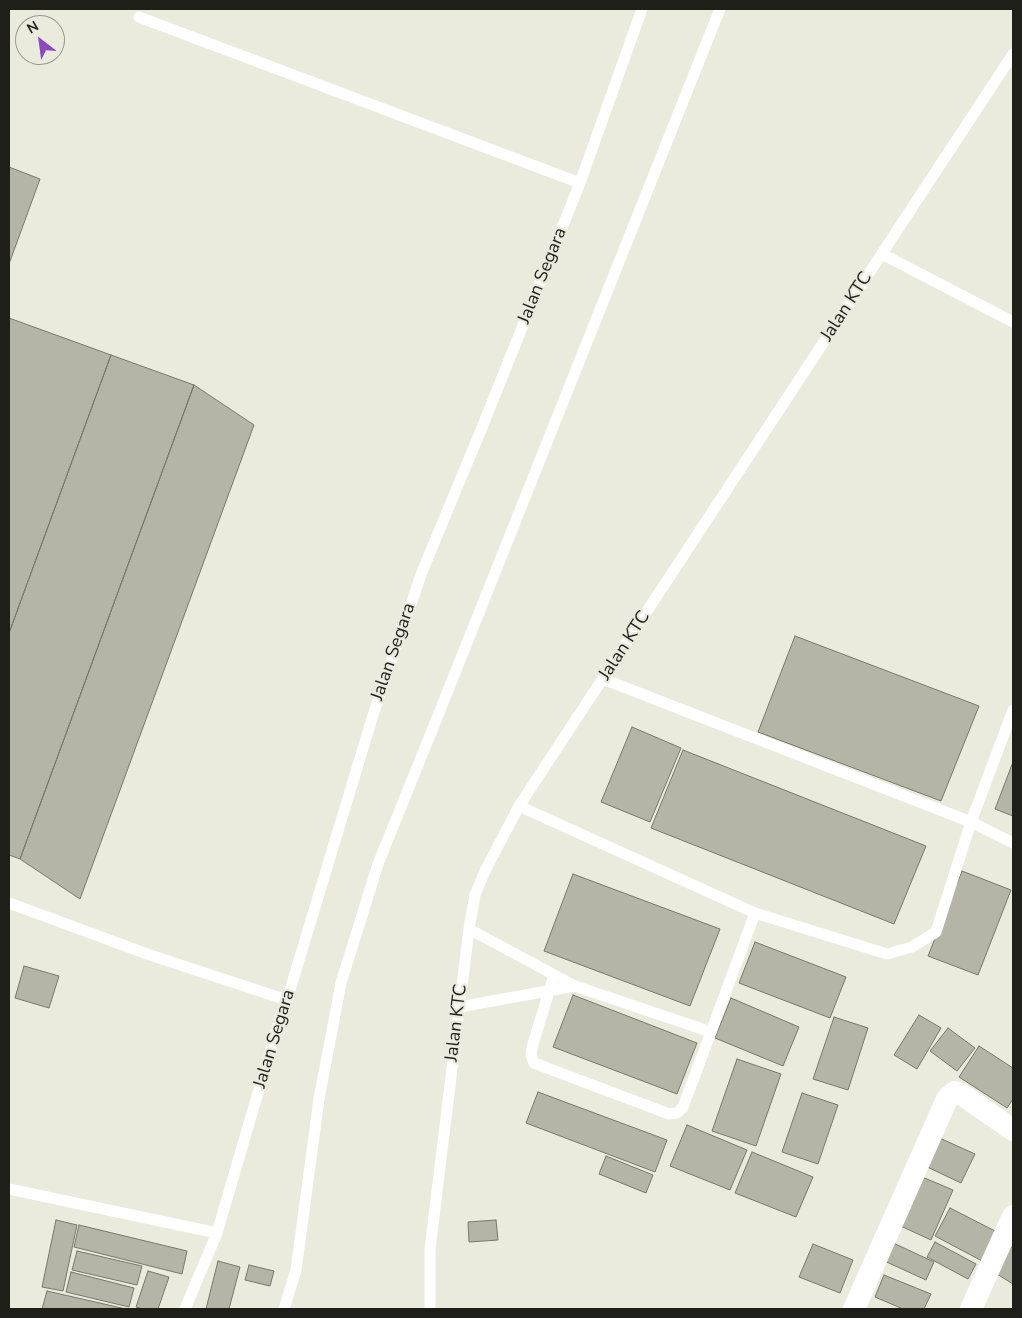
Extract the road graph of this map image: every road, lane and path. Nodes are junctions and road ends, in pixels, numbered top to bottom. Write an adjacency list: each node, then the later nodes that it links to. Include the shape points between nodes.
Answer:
1 (642, 9): 5 (lane, Jalan Segara)
2 (720, 9): 27 (lane, via 378,864 341,983 319,1099 296,1270)
3 (139, 17): 5 (lane)
4 (1013, 54): 6 (lane, Jalan KTC)
5 (580, 183): 19 (lane, Jalan Segara, via 422,572 373,715)
6 (882, 254): 7 (lane); 8 (lane, Jalan KTC)
7 (1013, 322)
8 (603, 679): 10 (lane, Jalan KTC); 11 (lane)
9 (1013, 710): 11 (lane)
10 (519, 806): 14 (lane); 15 (lane, Jalan KTC, via 475,895)
11 (971, 822): 12 (lane); 14 (lane, via 936,932 912,947 887,954)
12 (1013, 843)
13 (9, 903): 19 (lane, via 150,955)
14 (755, 913): 21 (lane)
15 (469, 929): 16 (lane); 20 (lane, Jalan KTC)
16 (554, 975): 17 (lane); 18 (lane)
17 (574, 986): 18 (lane); 21 (lane)
18 (549, 991): 20 (lane); 21 (lane, via 533,1044 531,1055 534,1064 669,1114 683,1107)
19 (287, 1000): 25 (lane, Jalan Segara)
20 (459, 1007): 28 (lane, Jalan KTC, via 430,1249)
21 (711, 1032)
22 (1013, 1130): 29 (street, via 961,1094 955,1092 947,1098)
23 (9, 1189): 25 (lane)
24 (1013, 1216): 30 (street)
25 (217, 1233): 26 (lane, Jalan Segara)
26 (185, 1309)
27 (284, 1309)
28 (430, 1309)
29 (854, 1309)
30 (971, 1309)

